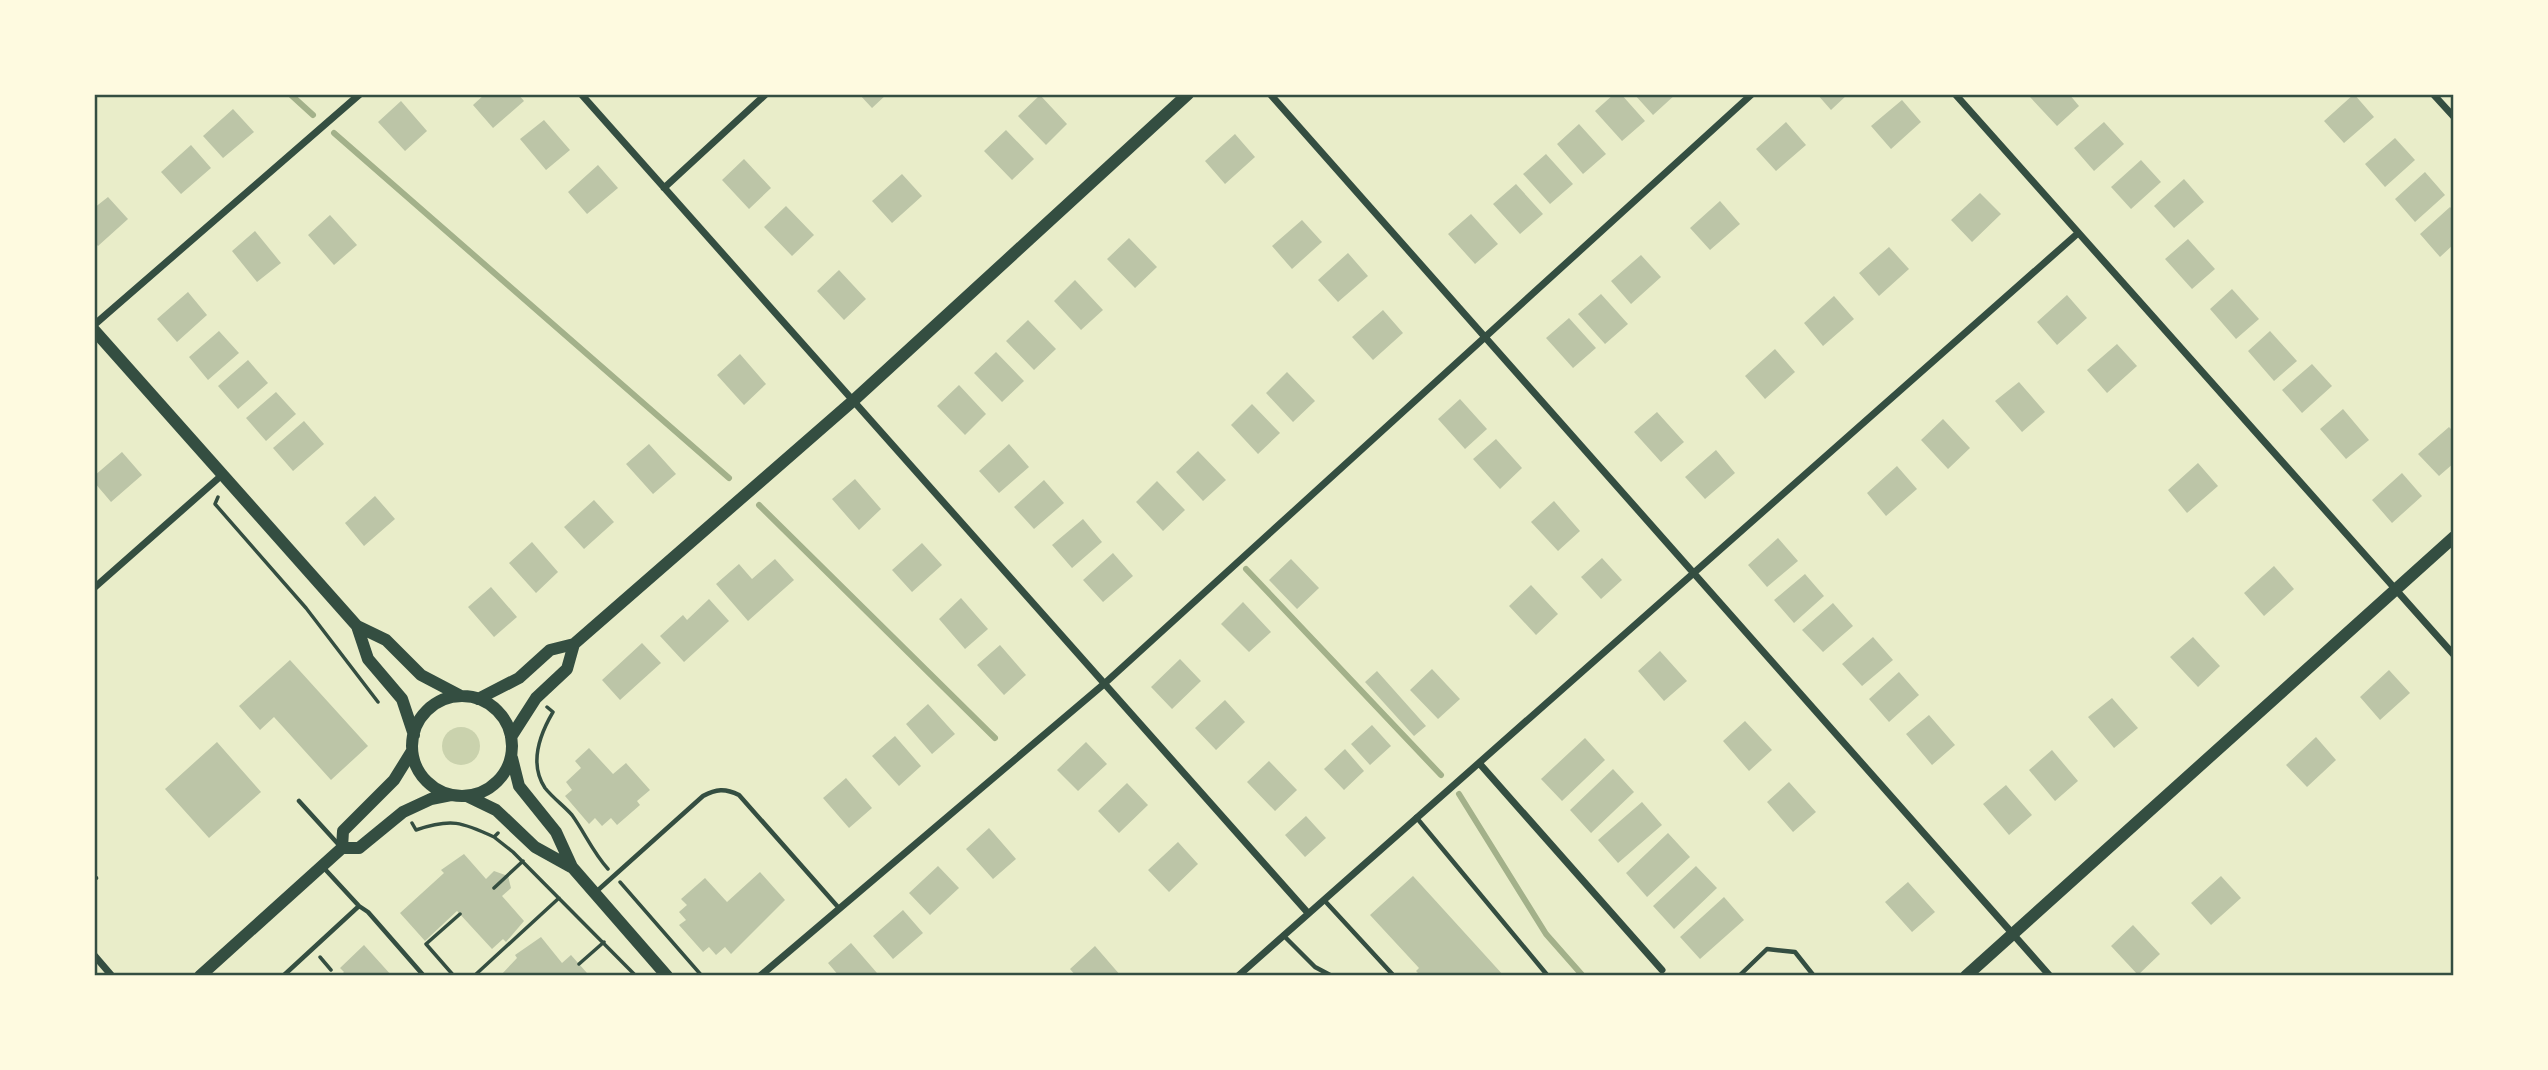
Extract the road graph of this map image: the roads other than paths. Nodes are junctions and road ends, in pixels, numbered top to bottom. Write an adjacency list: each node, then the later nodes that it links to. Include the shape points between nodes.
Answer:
1 (360, 94): 12 (street)
2 (581, 94): 10 (street)
3 (765, 94): 10 (street)
4 (1188, 94): 14 (street)
5 (1270, 94): 13 (street)
6 (1752, 94): 13 (street)
7 (1955, 94): 11 (street)
8 (2433, 94): 9 (street)
9 (2454, 117)
10 (664, 188): 14 (street)
11 (2077, 234): 17 (street); 19 (street)
12 (94, 327): 15 (street)
13 (1484, 338): 17 (street); 23 (street)
14 (854, 400): 21 (street); 23 (street)
15 (222, 475): 18 (street); 20 (street)
16 (2454, 537): 19 (street)
17 (1694, 574): 30 (street); 43 (street)
18 (94, 588)
19 (2395, 589): 22 (street); 43 (street)
20 (357, 626): 24 (street, via 386,640 421,675); 26 (street, via 368,659 402,699)
21 (574, 644): 25 (street, via 550,650 519,678); 27 (street, via 567,669 536,698)
22 (2454, 655)
23 (1104, 684): 41 (street); 42 (street)
24 (461, 696): 25 (street); 26 (street, via 431,708)
25 (478, 699): 27 (street, via 496,710)
26 (414, 735): 28 (street)
27 (511, 737): 29 (street)
28 (412, 751): 31 (street, via 425,779); 35 (street, via 394,780 343,831)
29 (512, 754): 32 (street, via 496,783); 37 (street, via 519,786 556,832)
30 (1479, 763): 34 (street); 46 (street)
31 (451, 795): 32 (street); 35 (street, via 402,812 359,848)
32 (467, 796): 37 (street, via 496,810 535,847)
33 (299, 801): 35 (lane)
34 (1416, 817): 39 (street); 56 (lane)
35 (342, 848): 36 (street)
36 (322, 866): 40 (lane); 48 (street)
37 (572, 867): 38 (street)
38 (594, 894): 41 (lane, via 703,796 729,790 739,795); 51 (street)
39 (1323, 900): 42 (street); 55 (lane)
40 (359, 906): 49 (lane); 50 (lane)
41 (838, 906): 52 (street)
42 (1308, 913): 44 (street)
43 (2013, 933): 59 (street); 60 (street)
44 (1283, 935): 53 (street); 54 (lane, via 1315,967)
45 (94, 955): 47 (street)
46 (1662, 970)
47 (112, 975)
48 (200, 975)
49 (283, 975)
50 (424, 975)
51 (667, 975)
52 (760, 975)
53 (1238, 975)
54 (1332, 975)
55 (1394, 975)
56 (1548, 975)
57 (1739, 975): 58 (lane, via 1767,949 1795,952)
58 (1814, 975)
59 (1966, 975)
60 (2050, 975)

